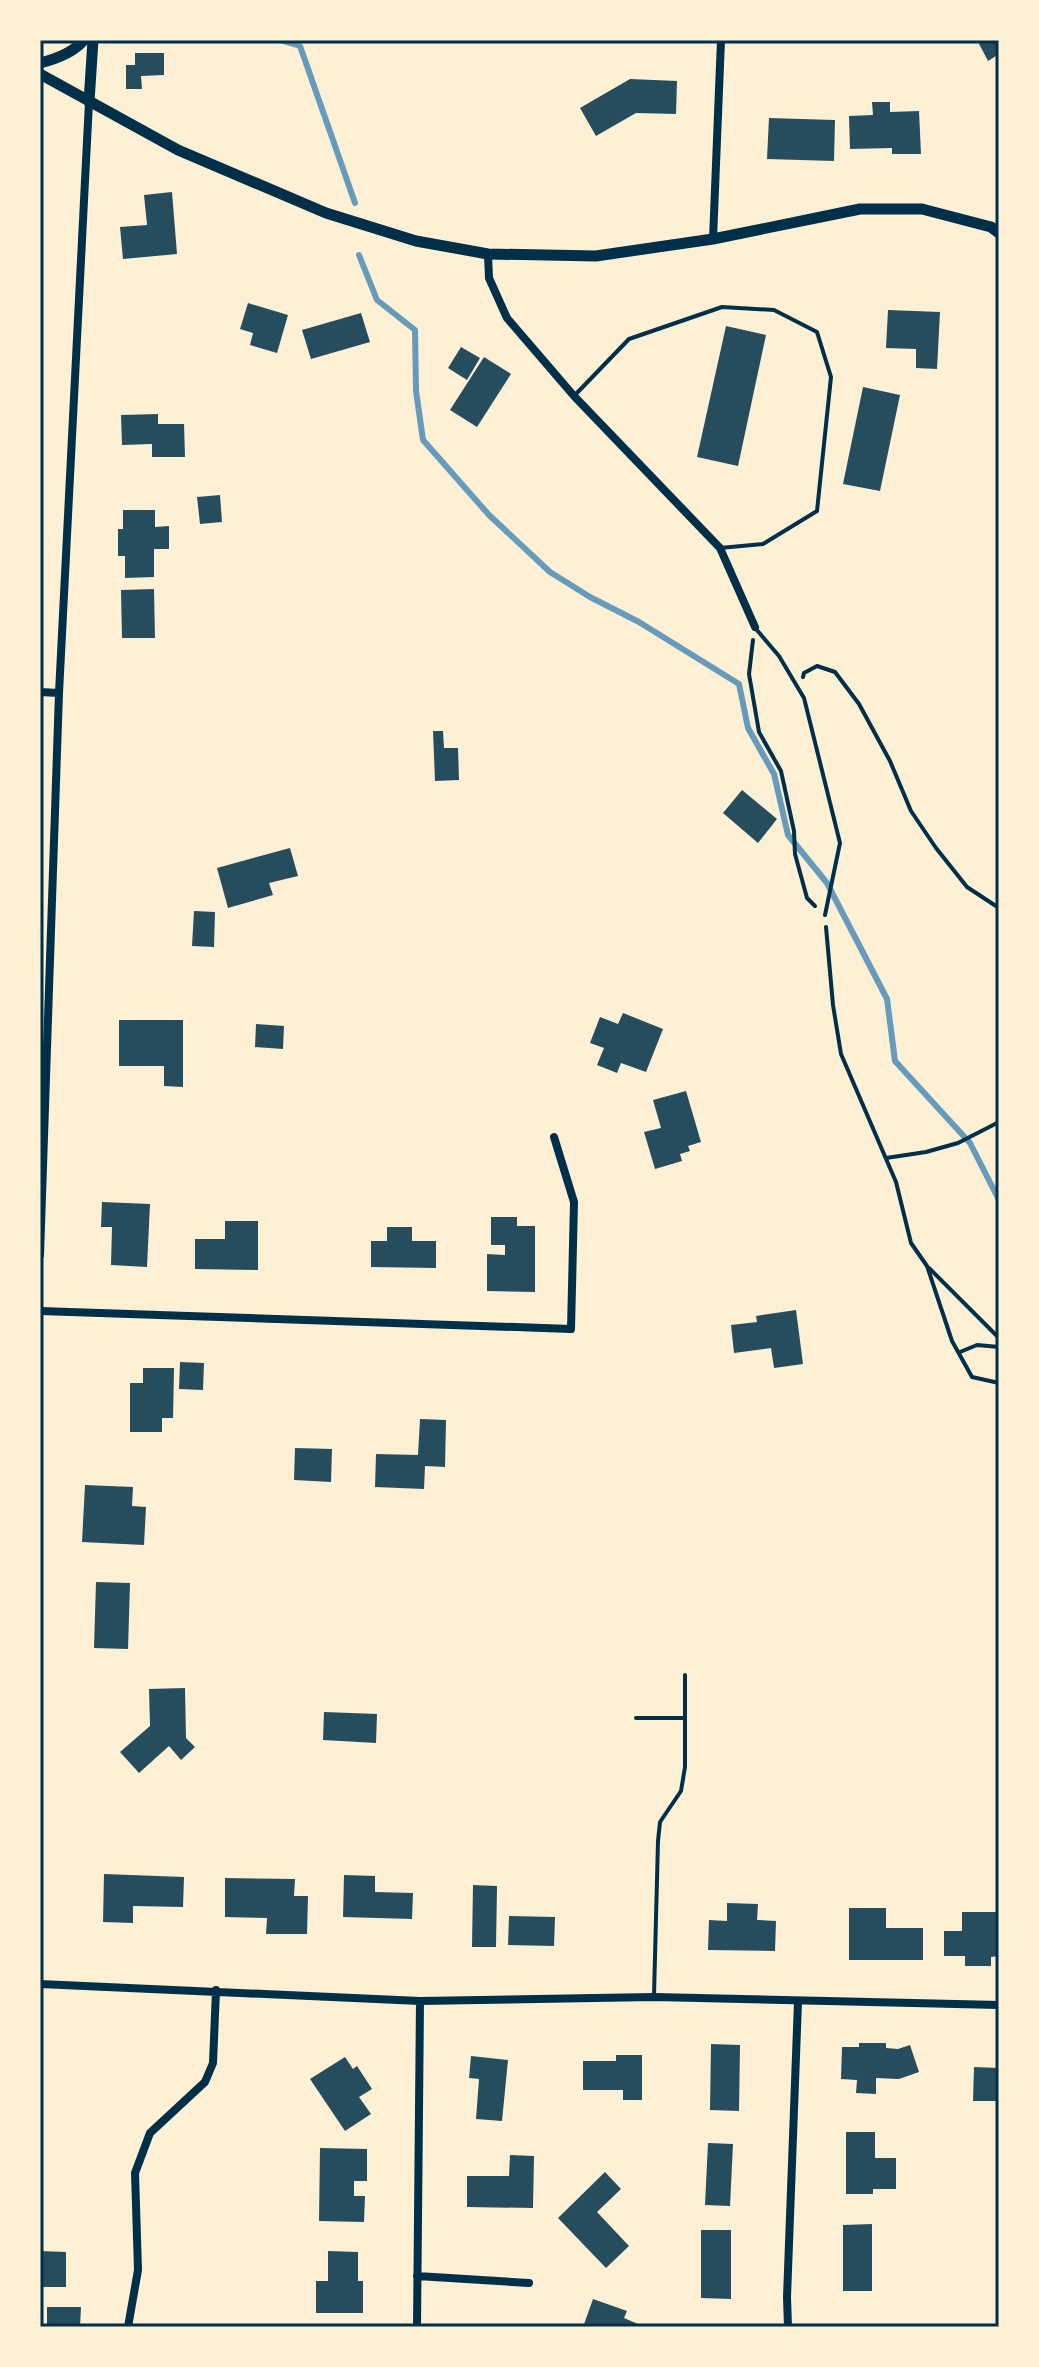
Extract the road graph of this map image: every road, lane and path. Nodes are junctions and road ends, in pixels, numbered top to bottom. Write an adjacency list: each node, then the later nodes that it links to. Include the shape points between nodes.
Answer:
1 (84, 40): 4 (street, via 70,52)
2 (93, 40): 6 (street)
3 (721, 40): 8 (street)
4 (40, 63)
5 (40, 74): 6 (street)
6 (89, 102): 9 (street, via 178,150 326,213 416,241); 15 (street)
7 (999, 233): 8 (street, via 922,209 860,209)
8 (713, 239): 9 (street, via 596,256)
9 (488, 254): 10 (street, via 489,278 507,318)
10 (574, 396): 11 (street); 11 (lane, via 629,339 722,307 774,310 817,332 831,377 817,511 763,544)
11 (720, 548): 12 (street)
12 (755, 627): 13 (lane); 17 (path, via 749,674 759,732 781,771 807,898)
13 (799, 689): 16 (path, via 804,673 817,666 835,672 859,704 911,811 936,848 967,887); 17 (lane, via 840,843)
14 (40, 692): 15 (street)
15 (59, 693): 21 (street)
16 (999, 908)
17 (825, 915): 20 (path, via 841,1054)
18 (999, 1122): 20 (path, via 958,1143)
19 (554, 1137): 23 (street, via 574,1202 571,1329)
20 (886, 1158): 22 (path, via 911,1243)
21 (40, 1255)
22 (927, 1266): 24 (path); 26 (path)
23 (40, 1311)
24 (999, 1338)
25 (999, 1347): 26 (path, via 977,1345)
26 (960, 1352): 27 (path, via 972,1377)
27 (999, 1383)
28 (685, 1675): 30 (lane)
29 (636, 1718): 30 (lane)
30 (685, 1718): 33 (lane, via 681,1791 660,1822)
31 (40, 1984): 32 (street)
32 (216, 1990): 34 (street); 39 (street, via 213,2063 205,2082 150,2133 135,2173 138,2270)
33 (654, 1997): 34 (street); 35 (street)
34 (420, 2001): 37 (street)
35 (798, 2002): 36 (street); 41 (street)
36 (999, 2005)
37 (417, 2276): 38 (street); 40 (street)
38 (529, 2283)
39 (128, 2327)
40 (417, 2327)
41 (788, 2327)

